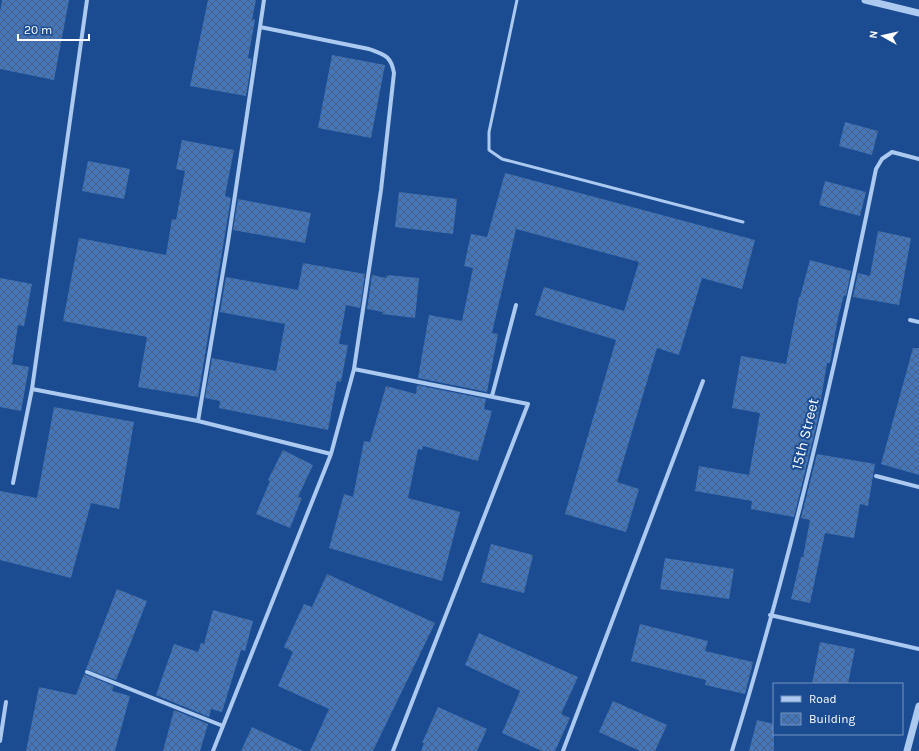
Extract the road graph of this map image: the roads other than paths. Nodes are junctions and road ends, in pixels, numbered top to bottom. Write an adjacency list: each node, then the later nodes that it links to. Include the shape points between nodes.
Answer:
1 (87, 0): 14 (street)
2 (264, 0): 6 (street)
3 (517, 0): 8 (lane, via 489,132 489,150 502,159)
4 (866, 0): 5 (street)
5 (919, 12)
6 (260, 26): 12 (street, via 370,49 384,54 392,62 394,73 382,190); 16 (street)
7 (919, 158): 21 (street, 15th Street, via 892,152 882,159 876,169 847,311)
8 (743, 222)
9 (516, 305): 15 (street)
10 (910, 320): 11 (street)
11 (919, 322)
12 (354, 369): 15 (street); 17 (street)
13 (703, 381): 30 (street)
14 (32, 389): 16 (street); 19 (street)
15 (492, 396): 29 (street, via 528,404)
16 (198, 422): 17 (street)
17 (330, 454): 26 (street)
18 (876, 476): 20 (street)
19 (13, 483)
20 (919, 487)
21 (770, 615): 22 (street); 31 (street, 15th Street)
22 (919, 649)
23 (87, 672): 26 (street)
24 (6, 702): 27 (street)
25 (919, 706): 32 (street)
26 (223, 726): 28 (street)
27 (0, 741)
28 (213, 751)
29 (393, 751)
30 (563, 751)
31 (732, 751)
32 (907, 751)

